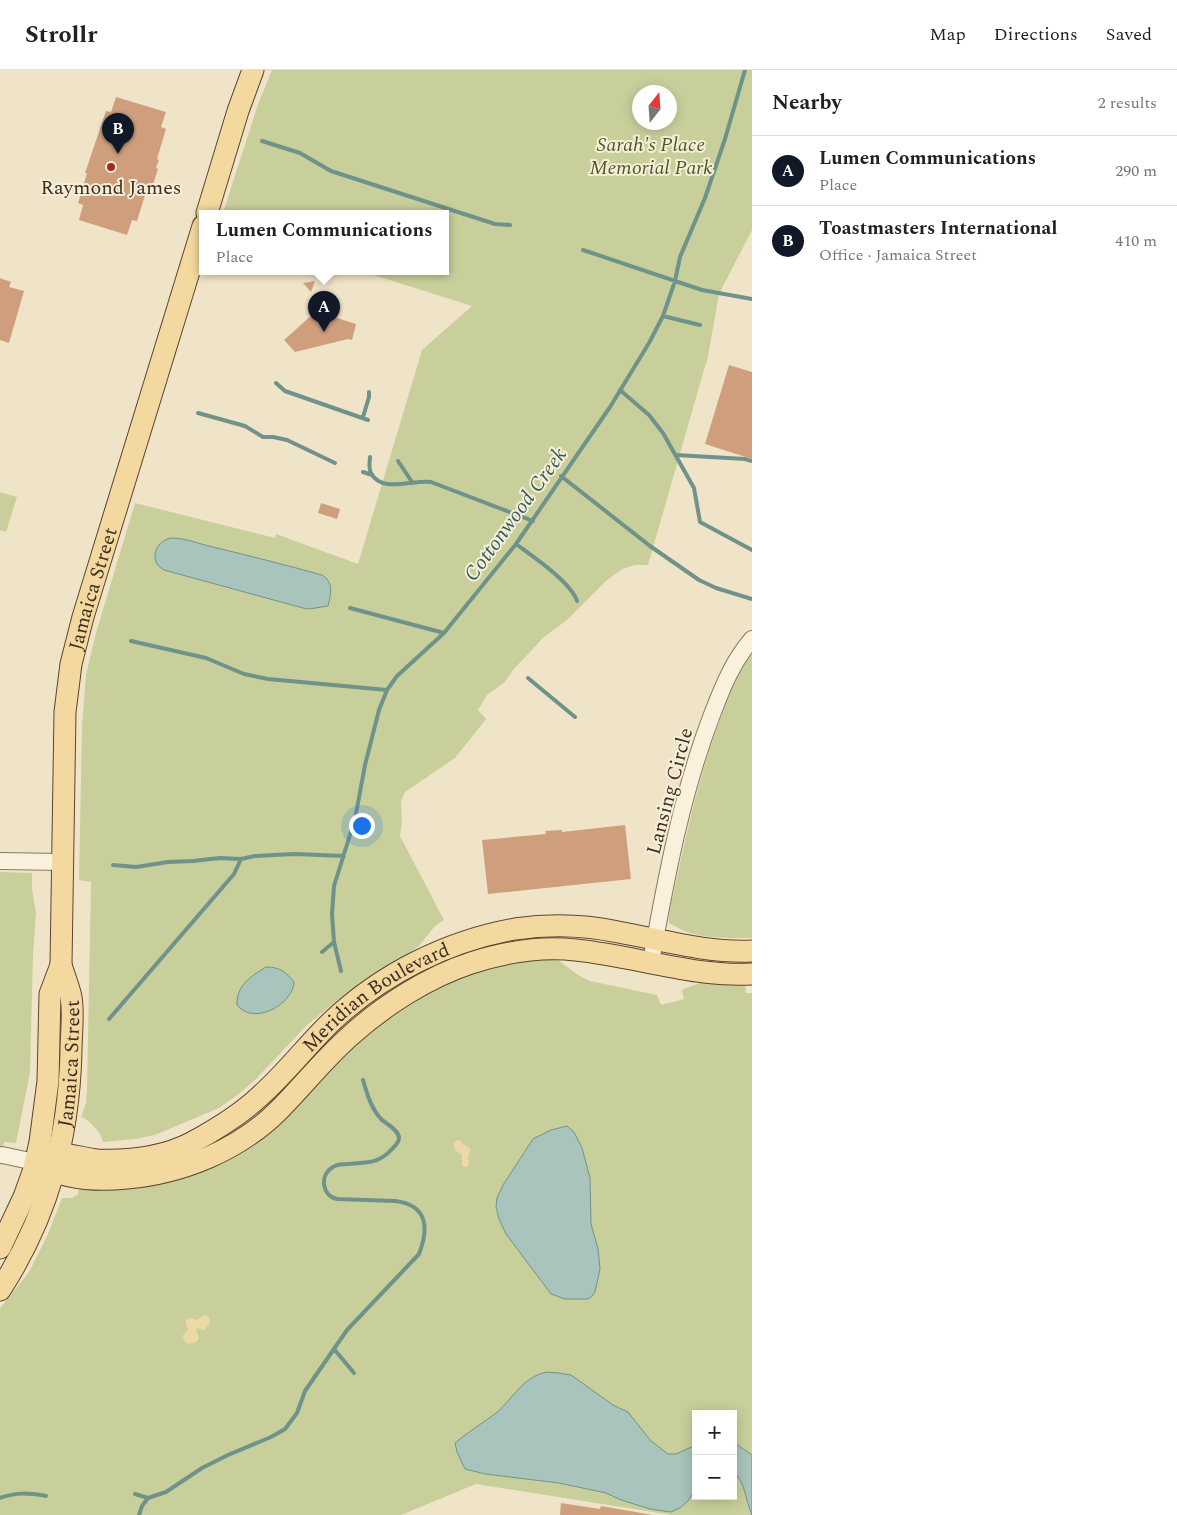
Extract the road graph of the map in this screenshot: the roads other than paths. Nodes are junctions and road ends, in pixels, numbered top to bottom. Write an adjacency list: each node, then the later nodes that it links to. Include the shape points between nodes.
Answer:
1 (254, 70): 2 (main road)
2 (208, 210)
3 (199, 239): 6 (main road, Jamaica Street, via 73,654 65,722)
4 (752, 639): 7 (street, Lansing Circle, via 726,681 702,742 682,813)
5 (0, 861): 6 (street)
6 (62, 862): 12 (main road, Jamaica Street, via 61,965 50,994 48,1089 43,1128)
7 (655, 940): 8 (main road, Meridian Boulevard, via 712,950); 9 (street, Lansing Circle); 12 (main road, Meridian Boulevard, via 600,929 548,926 499,932 455,945 411,966 359,999 326,1027 252,1103 192,1142 130,1158)
8 (752, 951)
9 (651, 962): 10 (main road, Meridian Boulevard, via 698,971); 12 (main road, Meridian Boulevard, via 555,949 510,953 470,964 426,983 368,1020 278,1111 224,1149 188,1165 143,1176 97,1180 79,1178)
10 (752, 974)
11 (2, 1155): 12 (street)
12 (51, 1163): 13 (main road, via 24,1196); 14 (main road, via 44,1203 18,1260)
13 (0, 1248)
14 (0, 1290)

